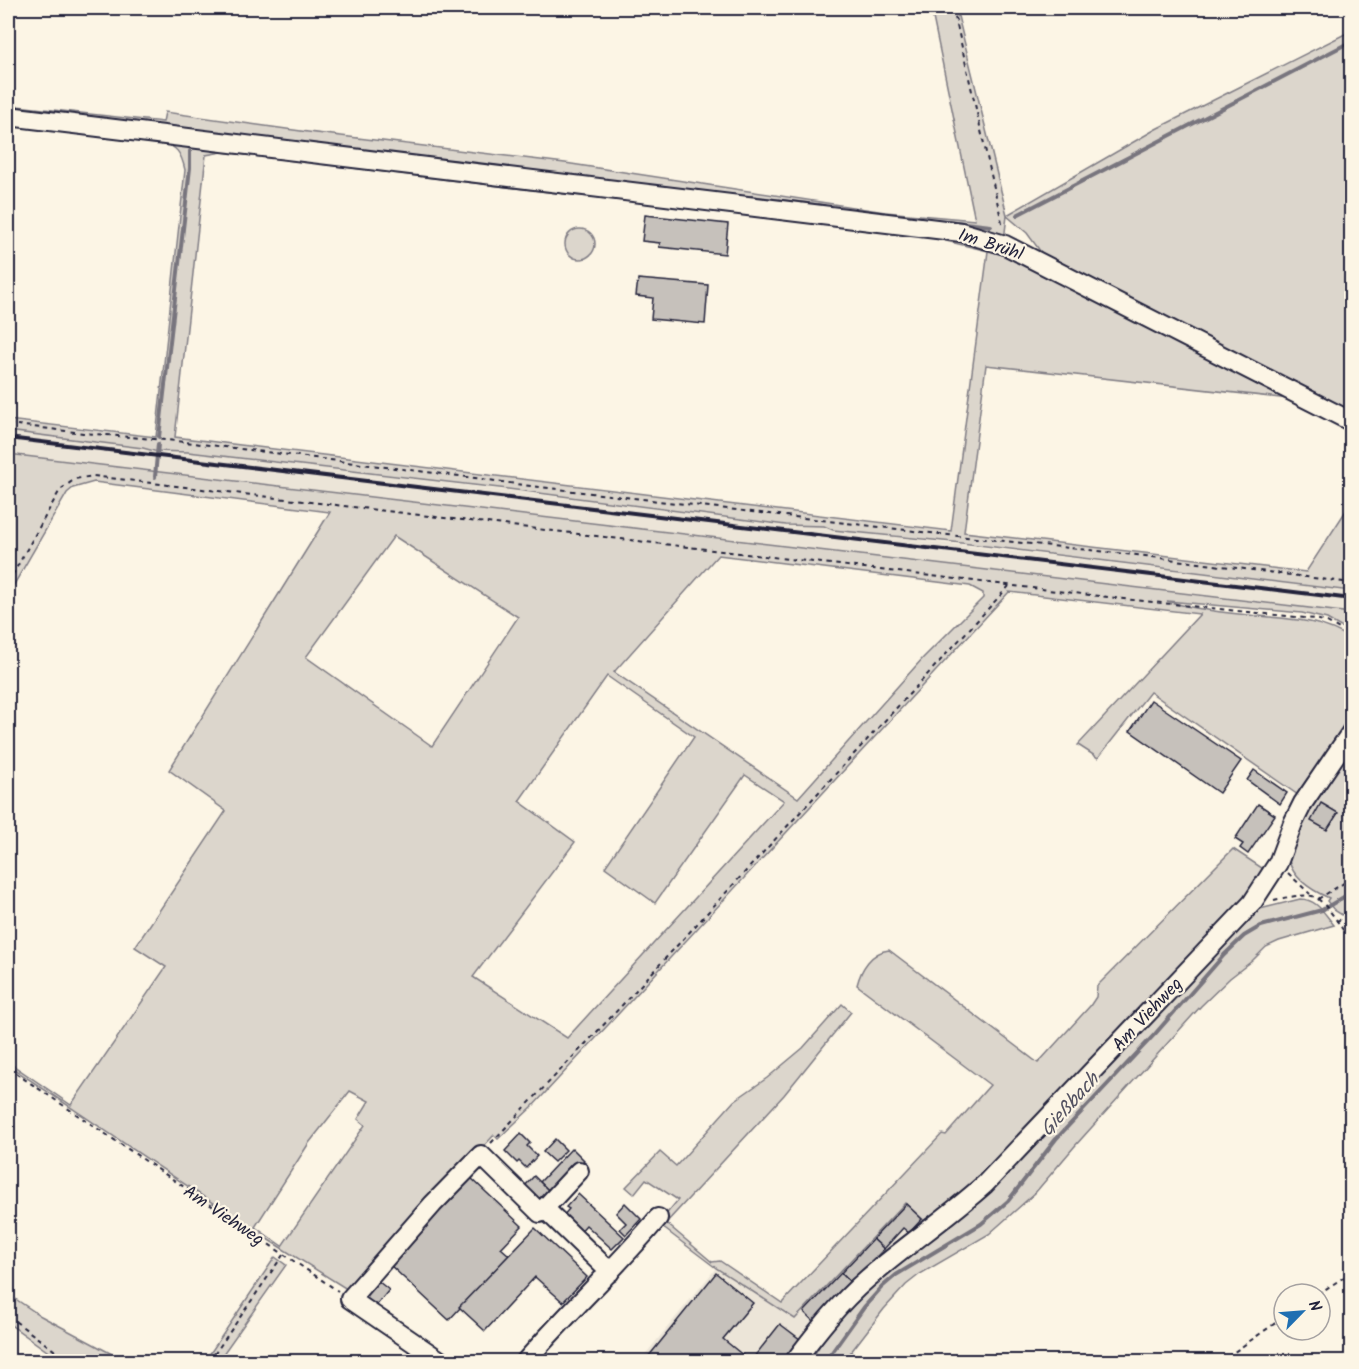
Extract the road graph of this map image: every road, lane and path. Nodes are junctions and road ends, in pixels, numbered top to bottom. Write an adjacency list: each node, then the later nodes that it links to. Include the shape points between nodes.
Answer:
1 (953, 8): 3 (path, via 1002,214)
2 (8, 116): 3 (street, Im Brühl, via 961,232)
3 (1005, 245): 4 (street, Im Brühl)
4 (1352, 422)
5 (8, 424): 6 (path)
6 (1352, 582)
7 (8, 583): 8 (path, via 60,490 75,479 93,476)
8 (1010, 585): 9 (path, via 1315,619); 20 (path)
9 (1352, 636)
10 (1352, 731): 11 (street, Am Viehweg, via 1303,803)
11 (1278, 863): 13 (path); 15 (street, Am Viehweg)
12 (1352, 878): 14 (path)
13 (1311, 895): 14 (path); 15 (path)
14 (1318, 899): 17 (path)
15 (1252, 903): 35 (street, Am Viehweg, via 985,1184 866,1280)
16 (1352, 916): 17 (path)
17 (1336, 921): 18 (path)
18 (1352, 944)
19 (8, 1068): 24 (path, Am Viehweg)
20 (480, 1155): 22 (street, via 540,1213); 28 (street)
21 (579, 1171): 22 (street)
22 (544, 1208): 25 (street)
23 (658, 1218): 25 (street)
24 (283, 1255): 28 (path, Am Viehweg); 32 (path)
25 (610, 1272): 34 (street)
26 (1352, 1272): 27 (path)
27 (1332, 1285)
28 (350, 1299): 33 (street)
29 (8, 1316): 31 (path)
30 (1272, 1325): 36 (path)
31 (70, 1362)
32 (209, 1362)
33 (442, 1362)
34 (525, 1362)
35 (794, 1362)
36 (1220, 1362)

